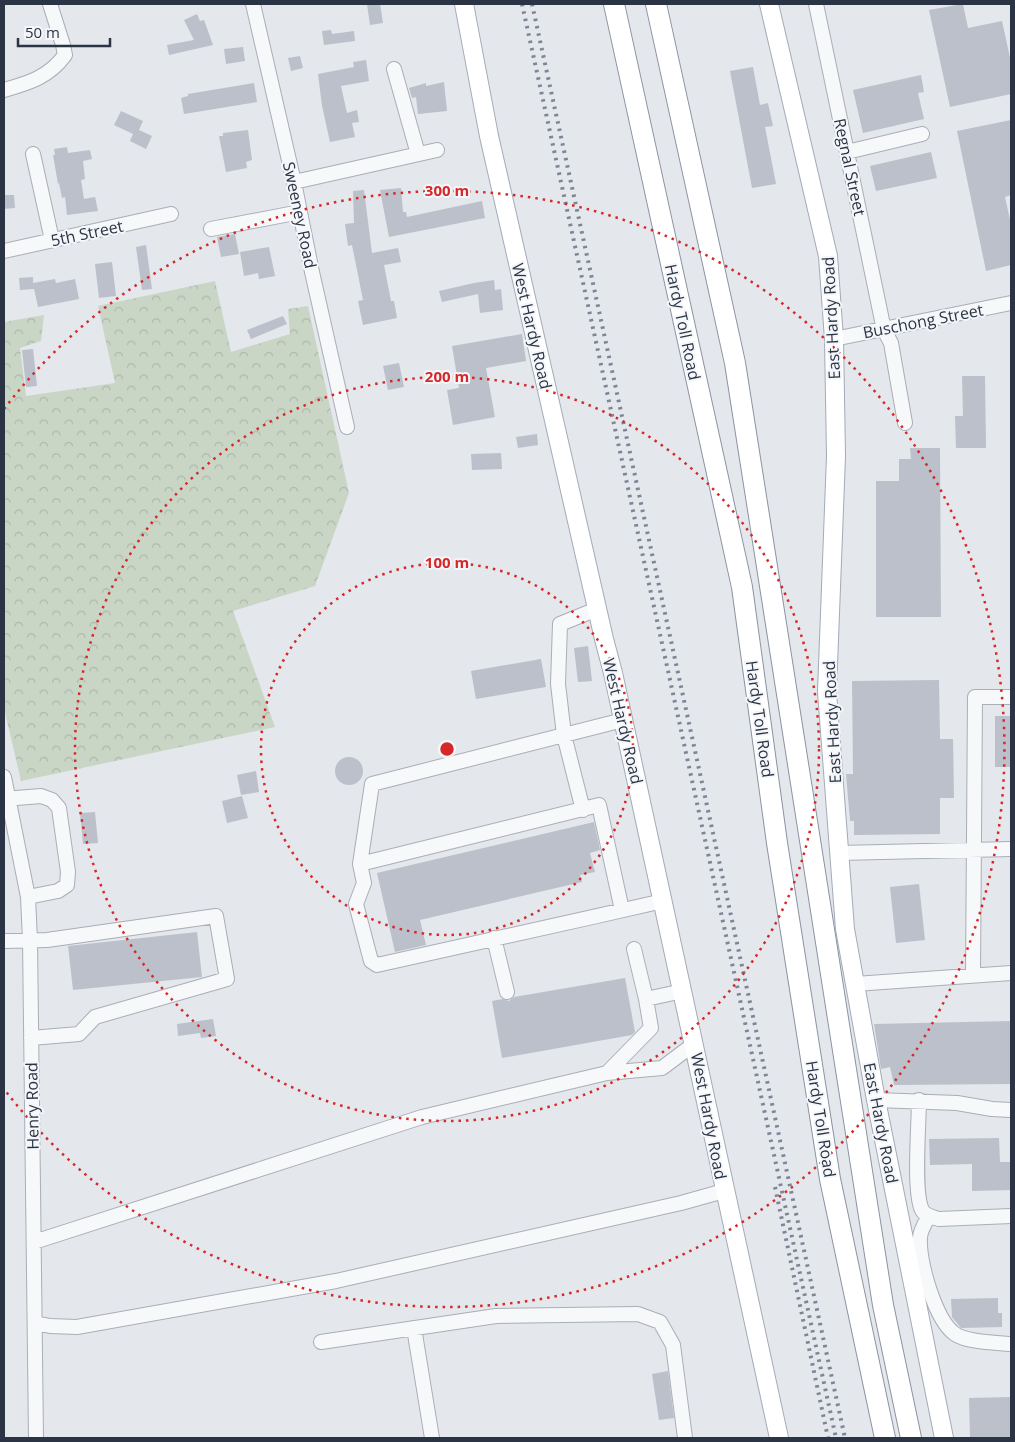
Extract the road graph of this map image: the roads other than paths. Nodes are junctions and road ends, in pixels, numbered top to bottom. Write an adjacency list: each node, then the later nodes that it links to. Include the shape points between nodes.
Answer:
1 (50, 4): 9 (street, via 65,55 56,67 29,82)
2 (253, 4): 15 (street, Sweeney Road)
3 (464, 4): 26 (main road, West Hardy Road, via 489,136)
4 (614, 4): 68 (highway, Hardy Toll Road, via 742,587 777,843 829,1170)
5 (656, 4): 69 (highway, Hardy Toll Road, via 735,363 881,1295)
6 (769, 4): 23 (main road, East Hardy Road, via 828,256)
7 (816, 4): 12 (street, Regnal Street)
8 (394, 69): 14 (street)
9 (4, 90)
10 (922, 134): 12 (street)
11 (437, 150): 14 (street)
12 (847, 152): 22 (street, Regnal Street)
13 (33, 154): 19 (street)
14 (418, 154): 15 (street)
15 (294, 182): 16 (street, Sweeney Road)
16 (300, 212): 18 (street); 25 (street, Sweeney Road)
17 (171, 214): 19 (street, 5th Street)
18 (211, 229)
19 (52, 240): 20 (street, 5th Street)
20 (4, 251)
21 (1011, 303): 22 (street, Buschong Street)
22 (884, 330): 23 (street, Buschong Street); 24 (street, Regnal Street, via 891,343)
23 (834, 338): 35 (main road, East Hardy Road, via 836,456 827,692)
24 (905, 424)
25 (347, 427)
26 (597, 609): 28 (main road, West Hardy Road); 29 (street, via 560,624 558,684)
27 (1011, 697): 34 (street, via 975,697)
28 (624, 720): 29 (street); 38 (main road, West Hardy Road)
29 (564, 735): 32 (street); 36 (street, via 372,784)
30 (4, 777): 31 (street, Henry Road)
31 (6, 799): 37 (street, Henry Road); 37 (street, via 41,796 52,800 59,808 68,872 66,885 58,891)
32 (583, 810): 36 (street); 39 (street, via 598,805)
33 (1011, 849): 34 (street)
34 (974, 851): 35 (street); 45 (street)
35 (840, 853): 46 (main road, East Hardy Road, via 845,929)
36 (360, 864): 40 (street, via 364,883 356,904 371,961 377,965)
37 (28, 897): 41 (street, Henry Road)
38 (663, 901): 39 (street); 47 (main road, West Hardy Road)
39 (622, 910): 40 (street)
40 (494, 938): 48 (street)
41 (30, 940): 42 (street); 50 (street, Henry Road); 50 (street, via 216,916 227,979 95,1017 78,1034)
42 (4, 941)
43 (634, 949): 49 (street)
44 (1011, 973): 45 (street)
45 (973, 976): 46 (street)
46 (854, 984): 53 (main road, East Hardy Road)
47 (683, 990): 49 (street); 51 (main road, West Hardy Road)
48 (507, 992)
49 (646, 999): 52 (street, via 651,1028)
50 (31, 1038): 59 (street, Henry Road)
51 (694, 1044): 52 (street, via 662,1068); 56 (main road, West Hardy Road)
52 (607, 1074): 59 (street, via 422,1117)
53 (876, 1100): 54 (street); 70 (main road, East Hardy Road)
54 (919, 1100): 55 (street); 57 (street, via 917,1173 920,1202)
55 (1011, 1110)
56 (724, 1191): 60 (street, via 336,1281 78,1327); 67 (main road, West Hardy Road)
57 (929, 1216): 58 (street, via 939,1219); 63 (street, via 922,1228 921,1253 930,1292 940,1314 955,1334 976,1341)
58 (1011, 1216)
59 (34, 1242): 60 (street, Henry Road)
60 (34, 1323): 64 (street, Henry Road)
61 (414, 1328): 62 (street); 65 (street); 66 (street, via 496,1316 638,1314 660,1322 673,1345)
62 (321, 1342)
63 (1011, 1344)
64 (36, 1438)
65 (432, 1438)
66 (685, 1438)
67 (779, 1438)
68 (884, 1438)
69 (911, 1438)
70 (944, 1438)

